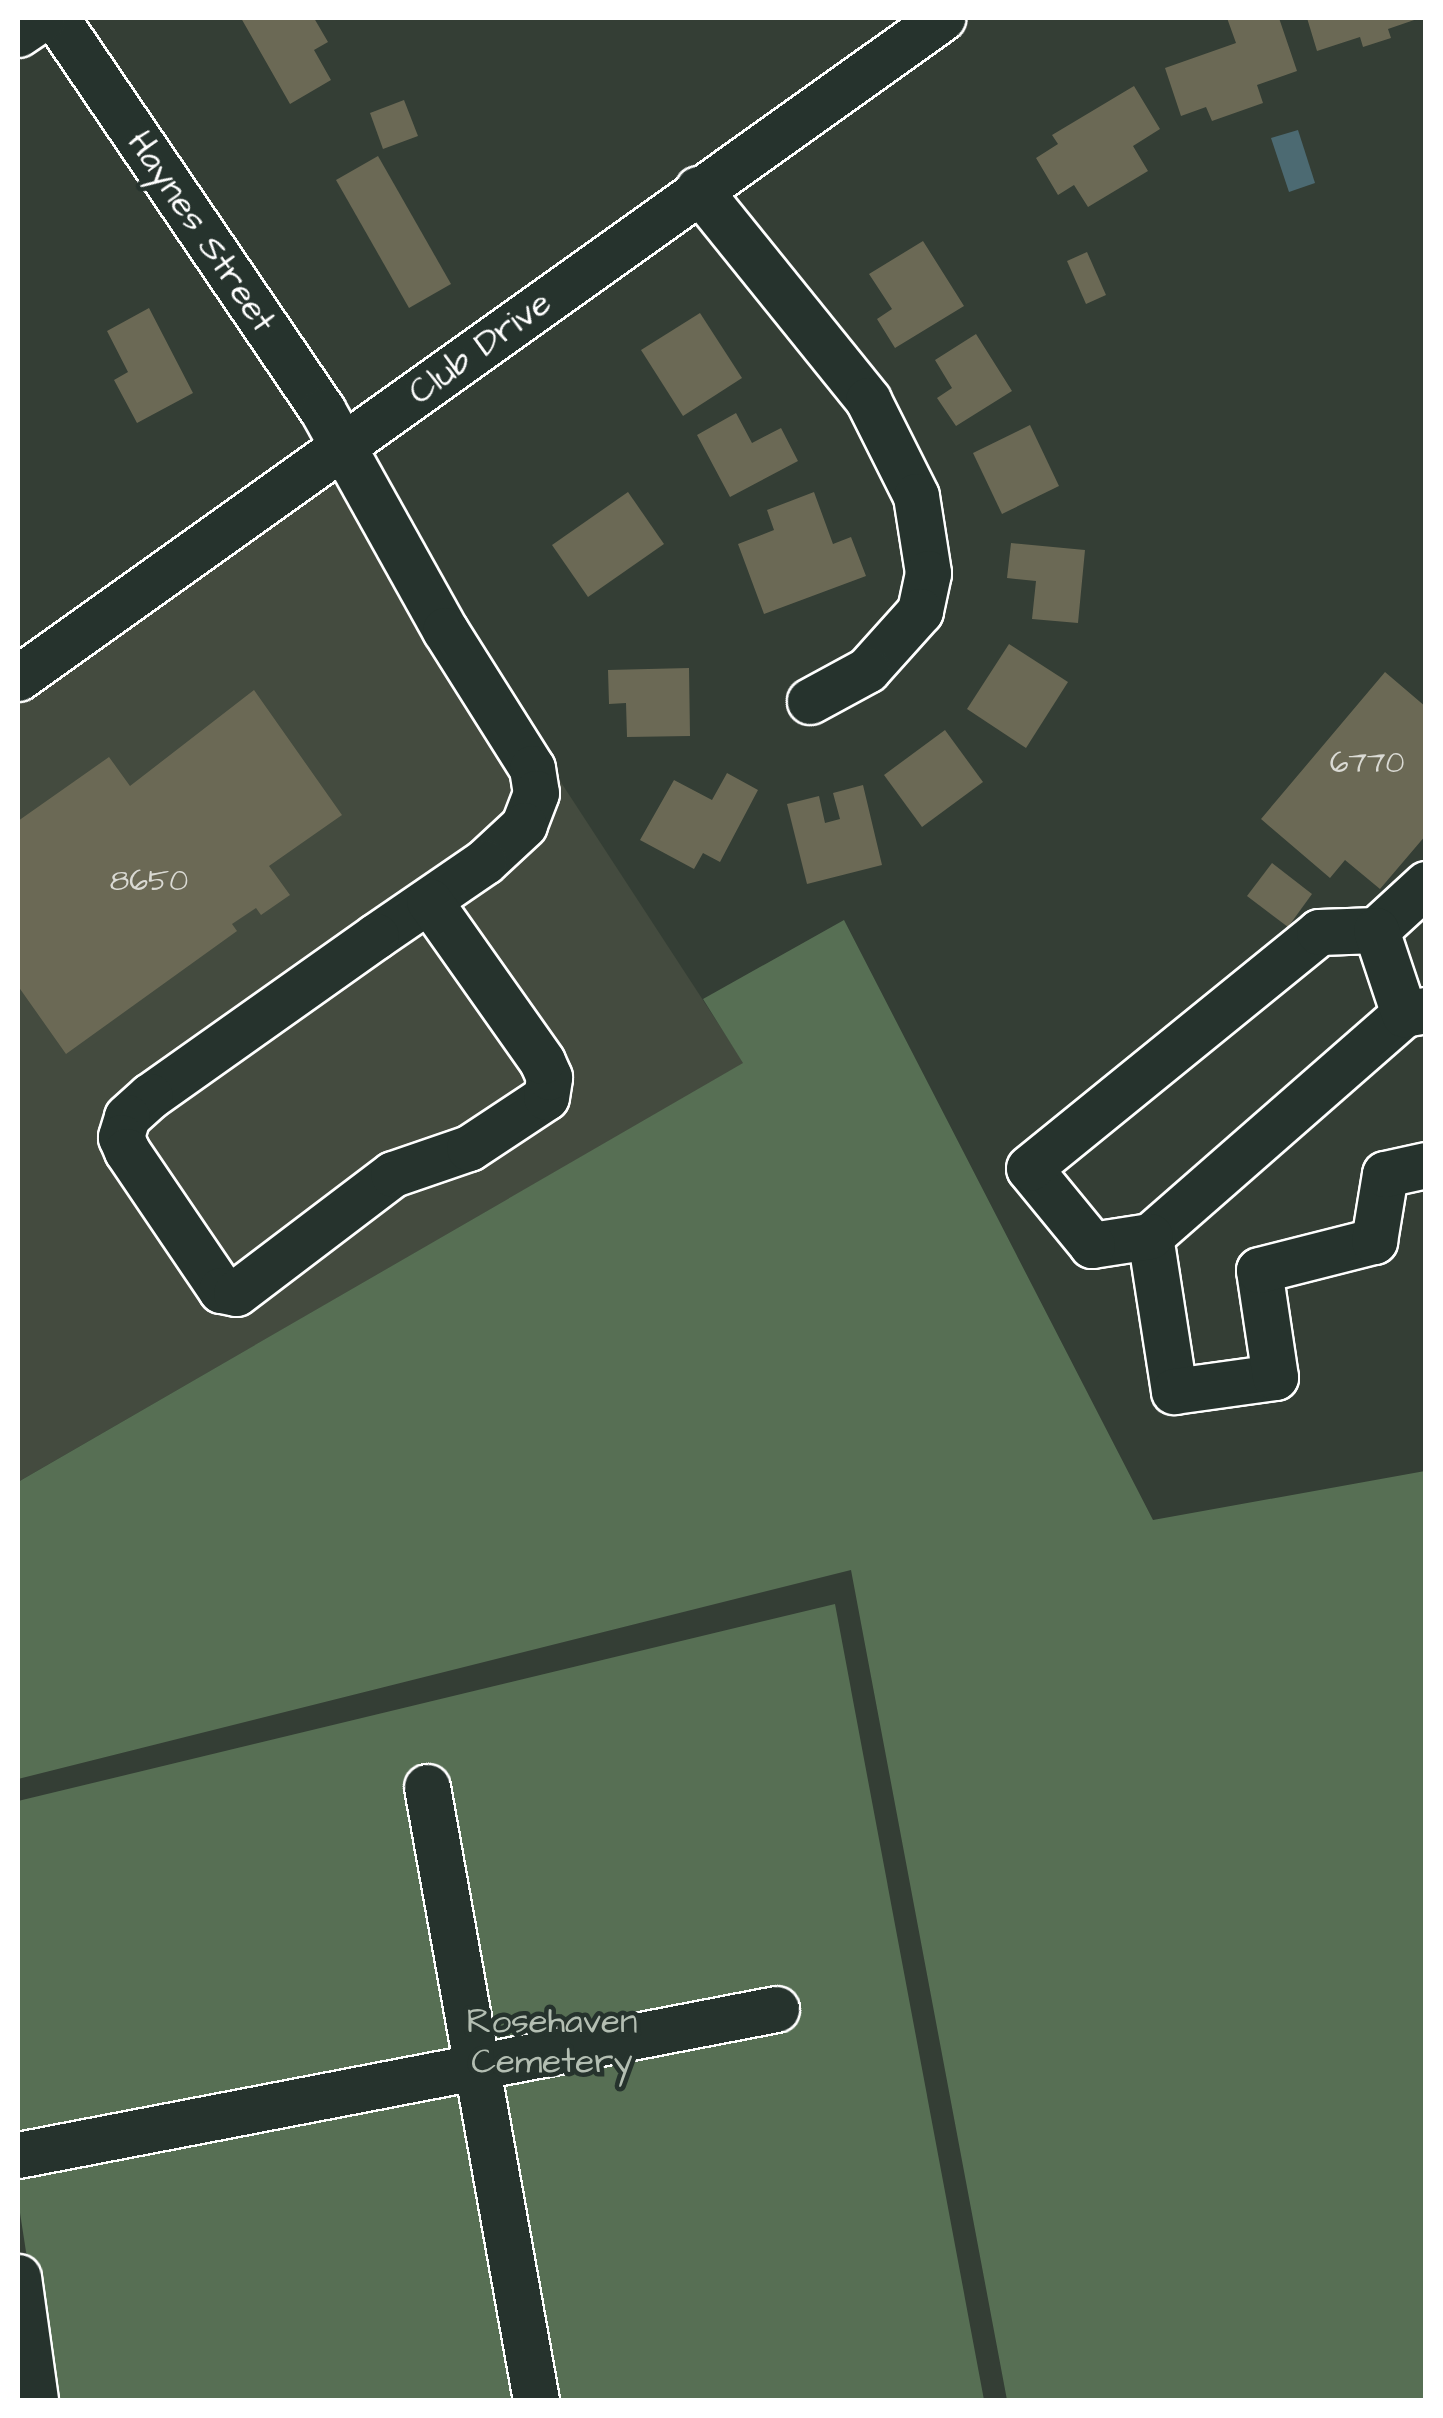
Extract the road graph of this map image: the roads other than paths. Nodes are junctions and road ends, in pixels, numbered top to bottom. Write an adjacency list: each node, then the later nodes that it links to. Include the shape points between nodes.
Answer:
1 (42, 18): 4 (street)
2 (56, 18): 6 (street, Haynes Street)
3 (942, 18): 5 (street, Club Drive)
4 (18, 34)
5 (698, 189): 6 (street, Club Drive); 8 (street, via 868,400 916,496 928,573 920,611 867,670)
6 (342, 448): 7 (street, Club Drive); 10 (street, Haynes Street, via 532,768 536,793 524,825)
7 (18, 678)
8 (810, 701)
9 (1426, 884): 11 (street)
10 (428, 901): 10 (street, Haynes Street, via 542,1061 549,1077 546,1097 469,1148 393,1174 228,1294 214,1284 121,1137 127,1117)
11 (1376, 930): 12 (street); 14 (street, via 1318,932 1028,1168 1092,1244)
12 (1415, 1012): 14 (street)
13 (1426, 1165): 14 (street, via 1385,1174 1374,1241 1258,1270 1275,1377 1174,1391)
14 (1150, 1236)
15 (427, 1787): 17 (street)
16 (776, 2009): 17 (street)
17 (480, 2066): 18 (street); 21 (street)
18 (18, 2155)
19 (18, 2277): 20 (street)
20 (35, 2400)
21 (536, 2400)

